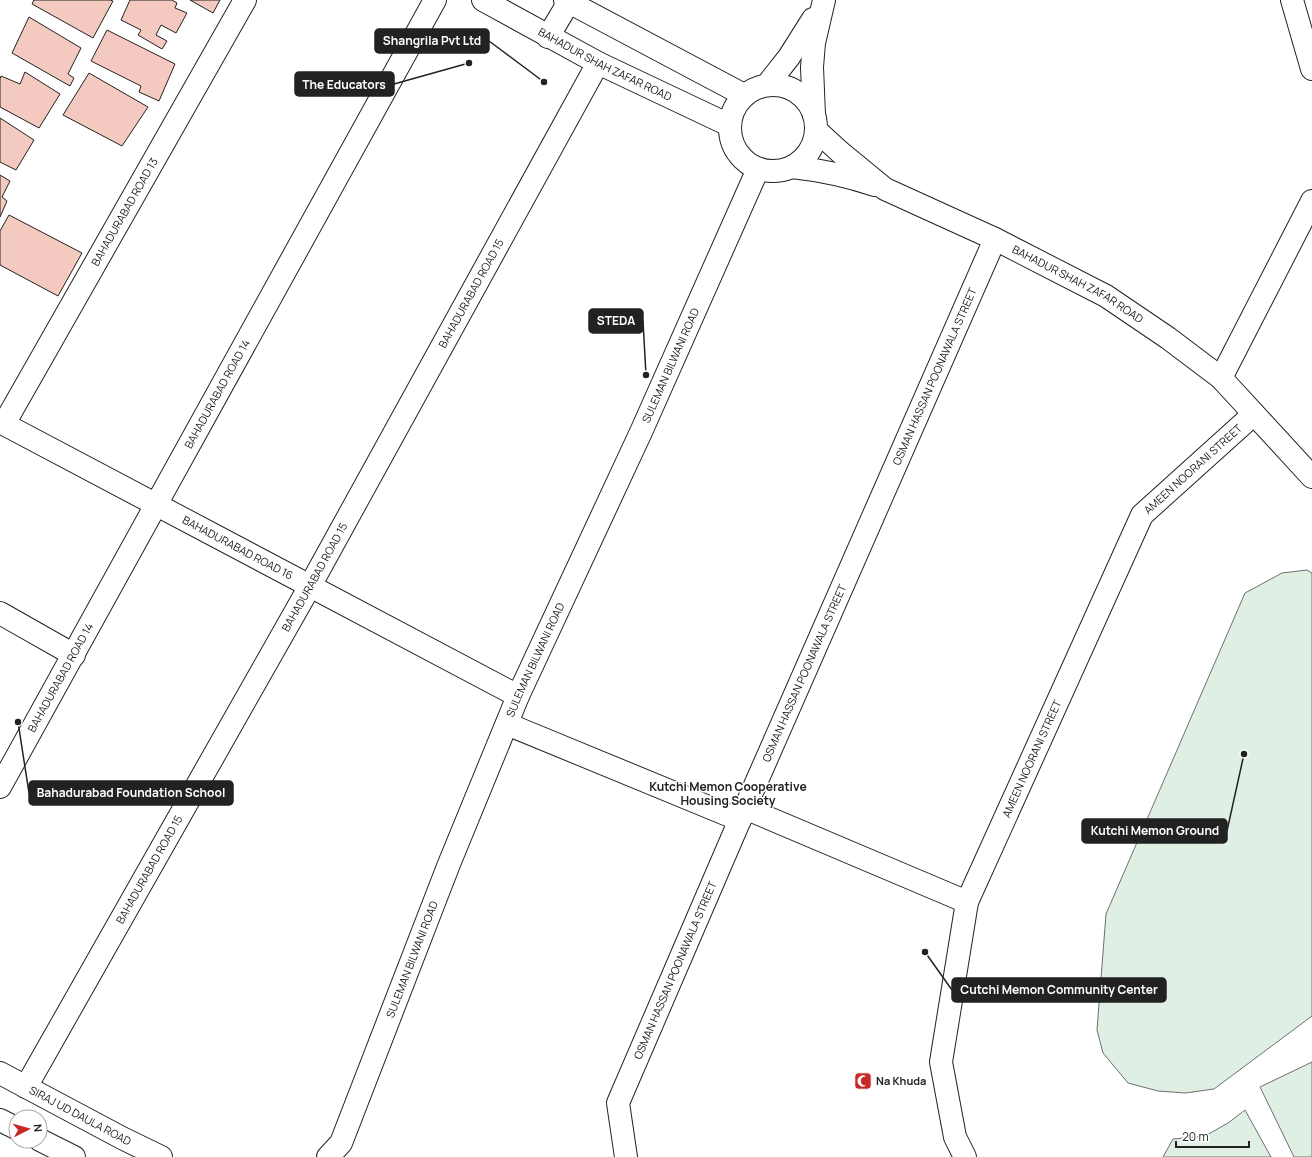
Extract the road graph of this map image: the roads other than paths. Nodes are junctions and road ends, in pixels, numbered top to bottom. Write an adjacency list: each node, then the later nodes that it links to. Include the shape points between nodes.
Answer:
1 (245, 0): 21 (street, BAHADURABAD ROAD 13)
2 (435, 0): 23 (street, BAHADURABAD ROAD 14)
3 (483, 0): 7 (street, BAHADUR SHAH ZAFAR ROAD)
4 (824, 0): 10 (street, via 800,42); 12 (street, via 814,42 812,67)
5 (1292, 0): 9 (street)
6 (568, 1): 7 (street); 11 (street)
7 (548, 36): 8 (street, BAHADUR SHAH ZAFAR ROAD)
8 (598, 63): 13 (street, BAHADUR SHAH ZAFAR ROAD); 24 (street, BAHADURABAD ROAD 15)
9 (1312, 69)
10 (767, 85): 11 (street); 12 (street, via 784,86 798,93 808,103)
11 (744, 95): 13 (street, via 734,108)
12 (815, 123): 14 (street, via 813,142 808,152); 16 (street, BAHADUR SHAH ZAFAR ROAD, via 840,152)
13 (729, 125): 15 (street, via 732,142 738,154)
14 (792, 167): 15 (street, via 781,171); 16 (street, via 854,178)
15 (758, 169): 27 (street, SULEMAN BILWANI ROAD, via 641,432)
16 (885, 188): 18 (street, BAHADUR SHAH ZAFAR ROAD)
17 (1312, 201): 19 (street)
18 (995, 239): 19 (street, BAHADUR SHAH ZAFAR ROAD, via 1106,296); 30 (street, OSMAN HASSAN POONAWALA STREET)
19 (1221, 378): 20 (street, BAHADUR SHAH ZAFAR ROAD)
20 (1254, 414): 22 (street, BAHADUR SHAH ZAFAR ROAD); 31 (street, AMEEN NOORANI STREET, via 1142,515)
21 (2, 423): 23 (street, BAHADURABAD ROAD 16)
22 (1312, 477)
23 (156, 505): 24 (street, BAHADURABAD ROAD 16); 26 (street, BAHADURABAD ROAD 14)
24 (310, 586): 27 (street, BAHADURABAD ROAD 16); 33 (street, BAHADURABAD ROAD 15)
25 (0, 613): 26 (street)
26 (74, 655): 29 (street, BAHADURABAD ROAD 14)
27 (518, 696): 28 (street, SULEMAN BILWANI ROAD)
28 (507, 724): 30 (street); 35 (street, SULEMAN BILWANI ROAD)
29 (0, 787)
30 (743, 814): 31 (street); 38 (street, OSMAN HASSAN POONAWALA STREET, via 618,1103)
31 (967, 902): 39 (street, AMEEN NOORANI STREET, via 941,1062 955,1137)
32 (0, 1074): 33 (street, SIRAJ UD DAULA ROAD)
33 (26, 1087): 37 (street, SIRAJ UD DAULA ROAD)
34 (48, 1144): 36 (street)
35 (336, 1152)
36 (74, 1157)
37 (161, 1157)
38 (626, 1157)
39 (965, 1157)

